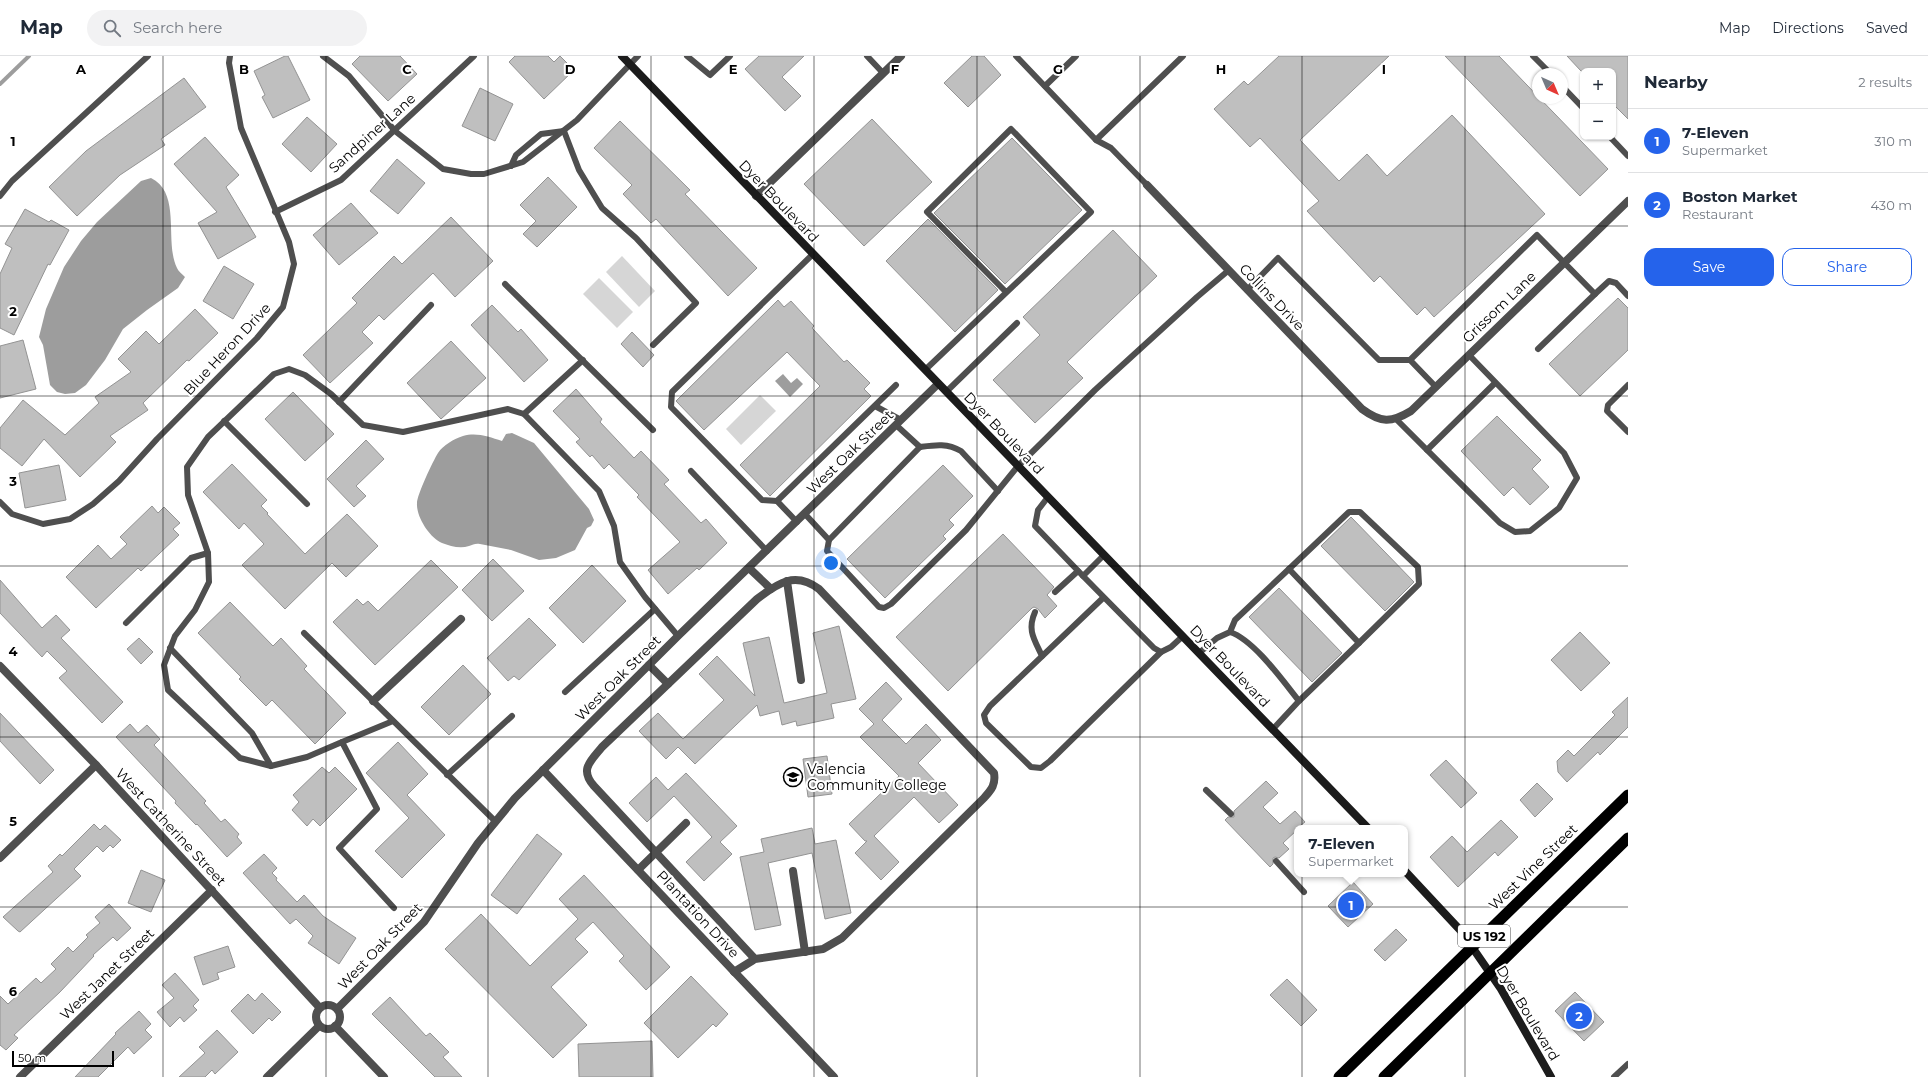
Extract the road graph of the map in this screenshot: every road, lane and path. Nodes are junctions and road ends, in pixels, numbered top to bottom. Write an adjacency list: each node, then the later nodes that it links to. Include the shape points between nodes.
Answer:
1 (148, 56): 28 (lane, via 12,181)
2 (230, 56): 31 (lane, Blue Heron Drive, via 229,63 241,128)
3 (323, 56): 21 (lane, via 349,76)
4 (474, 56): 21 (lane, Sandpiner Lane)
5 (622, 56): 15 (main road, Dyer Boulevard)
6 (638, 56): 15 (lane)
7 (687, 56): 8 (lane, via 710,75)
8 (730, 56)
9 (867, 56): 17 (lane)
10 (901, 56): 17 (street)
11 (1016, 56): 18 (lane)
12 (1076, 56): 18 (lane)
13 (1183, 56): 23 (lane)
14 (1534, 56): 16 (lane)
15 (630, 64): 22 (lane, via 578,120); 29 (main road, Dyer Boulevard)
16 (1545, 68)
17 (883, 73): 29 (street)
18 (1045, 86): 23 (lane)
19 (1568, 92): 20 (lane)
20 (1580, 105)
21 (395, 131): 26 (lane, via 443,169 484,174); 31 (lane, Sandpiner Lane, via 341,180)
22 (564, 131): 26 (lane, via 522,162); 26 (lane, via 541,134 516,154); 42 (lane, via 579,170 602,208 636,238 696,303)
23 (1096, 140): 27 (lane, via 1111,148)
24 (1613, 140): 25 (lane)
25 (1628, 156)
26 (510, 166)
27 (1147, 185): 34 (street, Collins Drive)
28 (0, 196)
29 (756, 196): 32 (main road, Dyer Boulevard)
30 (1628, 201): 33 (street, Grissom Lane)
31 (275, 212): 69 (lane, Blue Heron Drive, via 289,242 294,264 283,307 257,338 119,481 93,504 70,519 43,524 12,514)
32 (813, 254): 47 (main road, Dyer Boulevard); 70 (lane, via 672,392 671,407 762,500)
33 (1564, 262): 38 (lane); 44 (street, Grissom Lane); 46 (lane, via 1537,235)
34 (1229, 270): 36 (street, Collins Drive); 65 (lane, via 1095,390)
35 (505, 284): 45 (lane)
36 (1247, 290): 46 (lane, via 1278,258 1378,360); 58 (street, Collins Drive, via 1362,409)
37 (1006, 292): 37 (lane, via 1091,212 1011,129 927,212); 47 (lane)
38 (1595, 294): 39 (lane, via 1609,282 1616,283); 43 (lane)
39 (1628, 296)
40 (431, 305): 54 (lane)
41 (1017, 323): 53 (lane)
42 (653, 345)
43 (1538, 349)
44 (1469, 355): 48 (lane); 52 (street, Grissom Lane)
45 (583, 360): 56 (lane); 61 (lane)
46 (1410, 360): 52 (lane)
47 (925, 370): 49 (main road, Dyer Boulevard)
48 (1496, 383): 64 (lane); 64 (lane, via 1564,453 1577,478 1559,508 1530,532 1515,532 1500,523)
49 (938, 384): 53 (main road, Dyer Boulevard); 60 (street, West Oak Street)
50 (896, 385): 55 (lane)
51 (1628, 385): 62 (lane, via 1608,404 1607,411)
52 (1436, 387): 57 (street, Grissom Lane, via 1411,411)
53 (946, 392): 65 (main road, Dyer Boulevard)
54 (339, 402): 56 (lane, via 363,425 403,432 508,409); 59 (lane, via 305,375 289,370 274,374)
55 (874, 406): 60 (lane); 70 (lane)
56 (524, 414): 86 (lane, via 599,491 614,526 620,562)
57 (1396, 419): 58 (street, Grissom Lane); 64 (lane)
58 (1383, 420)
59 (224, 422): 71 (lane); 76 (lane, via 208,437 187,467 188,495)
60 (899, 422): 63 (lane); 72 (street, West Oak Street)
61 (653, 430)
62 (1628, 432)
63 (920, 447): 67 (lane, via 942,444 961,451); 74 (lane)
64 (1427, 450)
65 (1018, 466): 67 (lane); 68 (main road, Dyer Boulevard)
66 (691, 471): 75 (lane)
67 (998, 491): 74 (lane, via 966,530 884,608 879,608 827,551)
68 (1048, 498): 77 (main road, Dyer Boulevard); 80 (lane, via 1038,510 1035,526)
69 (0, 502)
70 (777, 502): 73 (lane)
71 (308, 504)
72 (805, 514): 73 (street, West Oak Street); 74 (lane)
73 (797, 522): 75 (street, West Oak Street)
74 (829, 540)
75 (767, 551): 78 (street, West Oak Street)
76 (208, 553): 89 (lane, via 191,558); 95 (lane, via 209,582 195,610 175,636)
77 (1104, 555): 81 (lane); 93 (main road, Dyer Boulevard)
78 (749, 568): 83 (street); 92 (street, West Oak Street)
79 (1288, 569): 90 (lane, via 1235,620); 94 (lane); 94 (lane, via 1349,512 1360,512 1418,567 1419,584)
80 (1078, 571): 81 (lane); 84 (lane)
81 (1083, 576): 85 (lane)
82 (787, 581): 83 (street); 101 (street); 131 (street, via 801,579 819,589 994,773 995,781 984,798 842,938 823,949)
83 (770, 589): 102 (street)
84 (1055, 592)
85 (1103, 598): 96 (lane); 98 (lane)
86 (655, 609): 92 (lane); 103 (lane)
87 (1035, 612): 98 (lane, via 1030,623)
88 (461, 619): 104 (street)
89 (126, 623)
90 (1230, 632): 97 (lane, via 1217,638); 105 (lane, via 1238,635 1266,661)
91 (304, 633): 104 (lane)
92 (678, 636): 99 (street, West Oak Street)
93 (1183, 636): 96 (lane); 97 (main road, Dyer Boulevard)
94 (1359, 643): 105 (lane)
95 (170, 648): 111 (lane, via 252,733); 111 (lane, via 164,665 168,690 240,758)
96 (1161, 652): 98 (lane, via 1041,768 1031,766 986,723 984,715 990,706)
97 (1199, 653): 108 (main road, Dyer Boulevard)
98 (1042, 656)
99 (649, 665): 102 (street); 112 (street, West Oak Street)
100 (0, 666): 110 (street, West Catherine Street)
101 (801, 680)
102 (668, 684): 121 (street, via 602,747 588,763 587,772 587,779)
103 (565, 692)
104 (373, 701): 107 (lane)
105 (1299, 701): 108 (lane)
106 (512, 716): 113 (lane)
107 (393, 722): 109 (lane); 113 (lane)
108 (1273, 729): 119 (main road, Dyer Boulevard)
109 (342, 742): 111 (lane, via 307,757); 129 (lane, via 377,809 339,848)
110 (96, 765): 122 (street); 127 (street, West Catherine Street)
111 (271, 766)
112 (543, 770): 117 (street, West Oak Street); 124 (street, Plantation Drive)
113 (447, 775): 117 (lane)
114 (1206, 790): 116 (lane)
115 (1628, 795): 130 (highway, West Vine Street / US 192)
116 (1231, 814)
117 (495, 821): 136 (street, West Oak Street, via 424,922)
118 (686, 823): 121 (street)
119 (1365, 825)
120 (1628, 838): 134 (highway, US 192)
121 (656, 853): 124 (street); 132 (street)
122 (0, 858)
123 (1276, 861): 128 (lane)
124 (638, 870): 133 (street, Plantation Drive)
125 (793, 871): 131 (street)
126 (1408, 874): 130 (main road, Dyer Boulevard, via 1462,931)
127 (212, 890): 135 (street, West Catherine Street); 140 (street, West Janet Street)
128 (1304, 892)
129 (394, 908)
130 (1473, 947): 134 (main road, Dyer Boulevard); 144 (highway, West Vine Street / US 192)
131 (805, 952): 132 (street)
132 (755, 959): 133 (street)
133 (734, 972): 143 (street, Plantation Drive)
134 (1490, 973): 145 (highway, US 192); 146 (main road, Dyer Boulevard)
135 (320, 1008): 136 (street, via 329,1005); 137 (street, via 316,1017)
136 (337, 1009): 138 (street, via 340,1018)
137 (319, 1026): 138 (street, via 326,1029); 141 (street)
138 (335, 1026): 142 (street)
139 (1628, 1064): 147 (lane)
140 (20, 1077)
141 (267, 1077)
142 (384, 1077)
143 (834, 1077)
144 (1339, 1077)
145 (1384, 1077)
146 (1551, 1077)
147 (1614, 1077)

